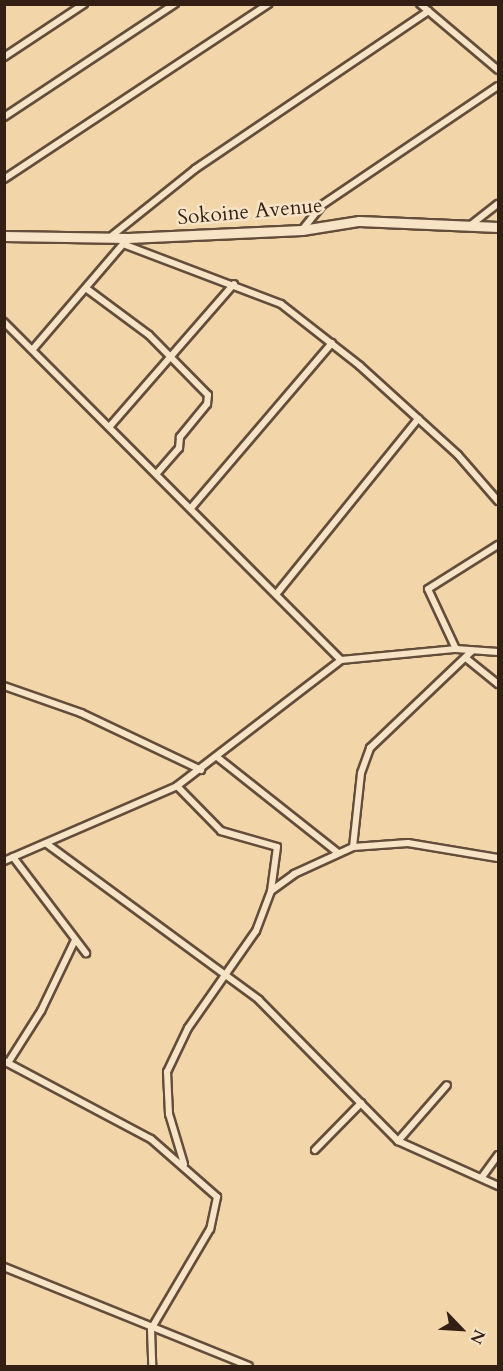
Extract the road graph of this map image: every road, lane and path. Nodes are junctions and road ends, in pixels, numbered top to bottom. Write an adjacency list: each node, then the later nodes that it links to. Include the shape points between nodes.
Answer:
1 (84, 4): 6 (street)
2 (175, 4): 9 (street)
3 (268, 4): 10 (street)
4 (420, 4): 5 (street)
5 (428, 11): 7 (street); 16 (street, via 195,169)
6 (4, 57)
7 (498, 70)
8 (498, 86): 14 (street, via 322,205)
9 (4, 117)
10 (4, 179)
11 (498, 204): 12 (street)
12 (472, 224): 13 (street, Sokoine Avenue); 14 (street, Sokoine Avenue, via 359,221)
13 (498, 227)
14 (302, 230): 17 (street, Sokoine Avenue)
15 (4, 236): 16 (street, Sokoine Avenue)
16 (109, 238): 17 (street, Sokoine Avenue)
17 (125, 241): 18 (street); 19 (street)
18 (234, 284): 21 (street, via 281,304); 23 (street)
19 (87, 290): 22 (street); 23 (street)
20 (4, 322): 22 (street)
21 (332, 343): 24 (street); 28 (street)
22 (33, 349): 25 (street)
23 (173, 359): 25 (street); 26 (street, via 209,399)
24 (417, 419): 27 (street); 30 (street)
25 (111, 425): 26 (street)
26 (157, 473): 28 (street)
27 (498, 501)
28 (191, 507): 30 (street)
29 (498, 545): 31 (street, via 428,589)
30 (278, 592): 35 (street)
31 (456, 649): 32 (street); 35 (street)
32 (472, 651): 33 (street); 34 (street)
33 (498, 652)
34 (466, 658): 36 (street); 42 (street, via 370,748 361,774)
35 (342, 660): 38 (street)
36 (498, 684)
37 (4, 686): 39 (street, via 81,713)
38 (217, 758): 39 (street); 43 (street)
39 (201, 770): 40 (street)
40 (177, 786): 41 (street); 47 (street, via 221,831 277,847)
41 (47, 844): 44 (street); 50 (street)
42 (353, 847): 43 (street); 45 (street, via 425,844)
43 (338, 853): 47 (street)
44 (13, 857): 46 (street); 48 (street)
45 (498, 858)
46 (4, 861)
47 (271, 891): 50 (street, via 256,931)
48 (75, 940): 49 (street); 51 (street, via 41,1011)
49 (86, 953)
50 (224, 974): 53 (street, via 280,1018); 57 (street, via 174,1050 167,1072 169,1114)
51 (6, 1062): 57 (street, via 135,1129)
52 (447, 1085): 54 (street)
53 (361, 1104): 54 (street); 55 (street)
54 (398, 1141): 58 (street)
55 (315, 1150)
56 (498, 1155): 58 (street)
57 (184, 1164): 61 (street, via 217,1197 219,1208)
58 (482, 1177): 59 (street)
59 (498, 1186)
60 (4, 1267): 61 (street)
61 (151, 1329): 62 (street); 63 (street)
62 (152, 1366)
63 (249, 1366)

